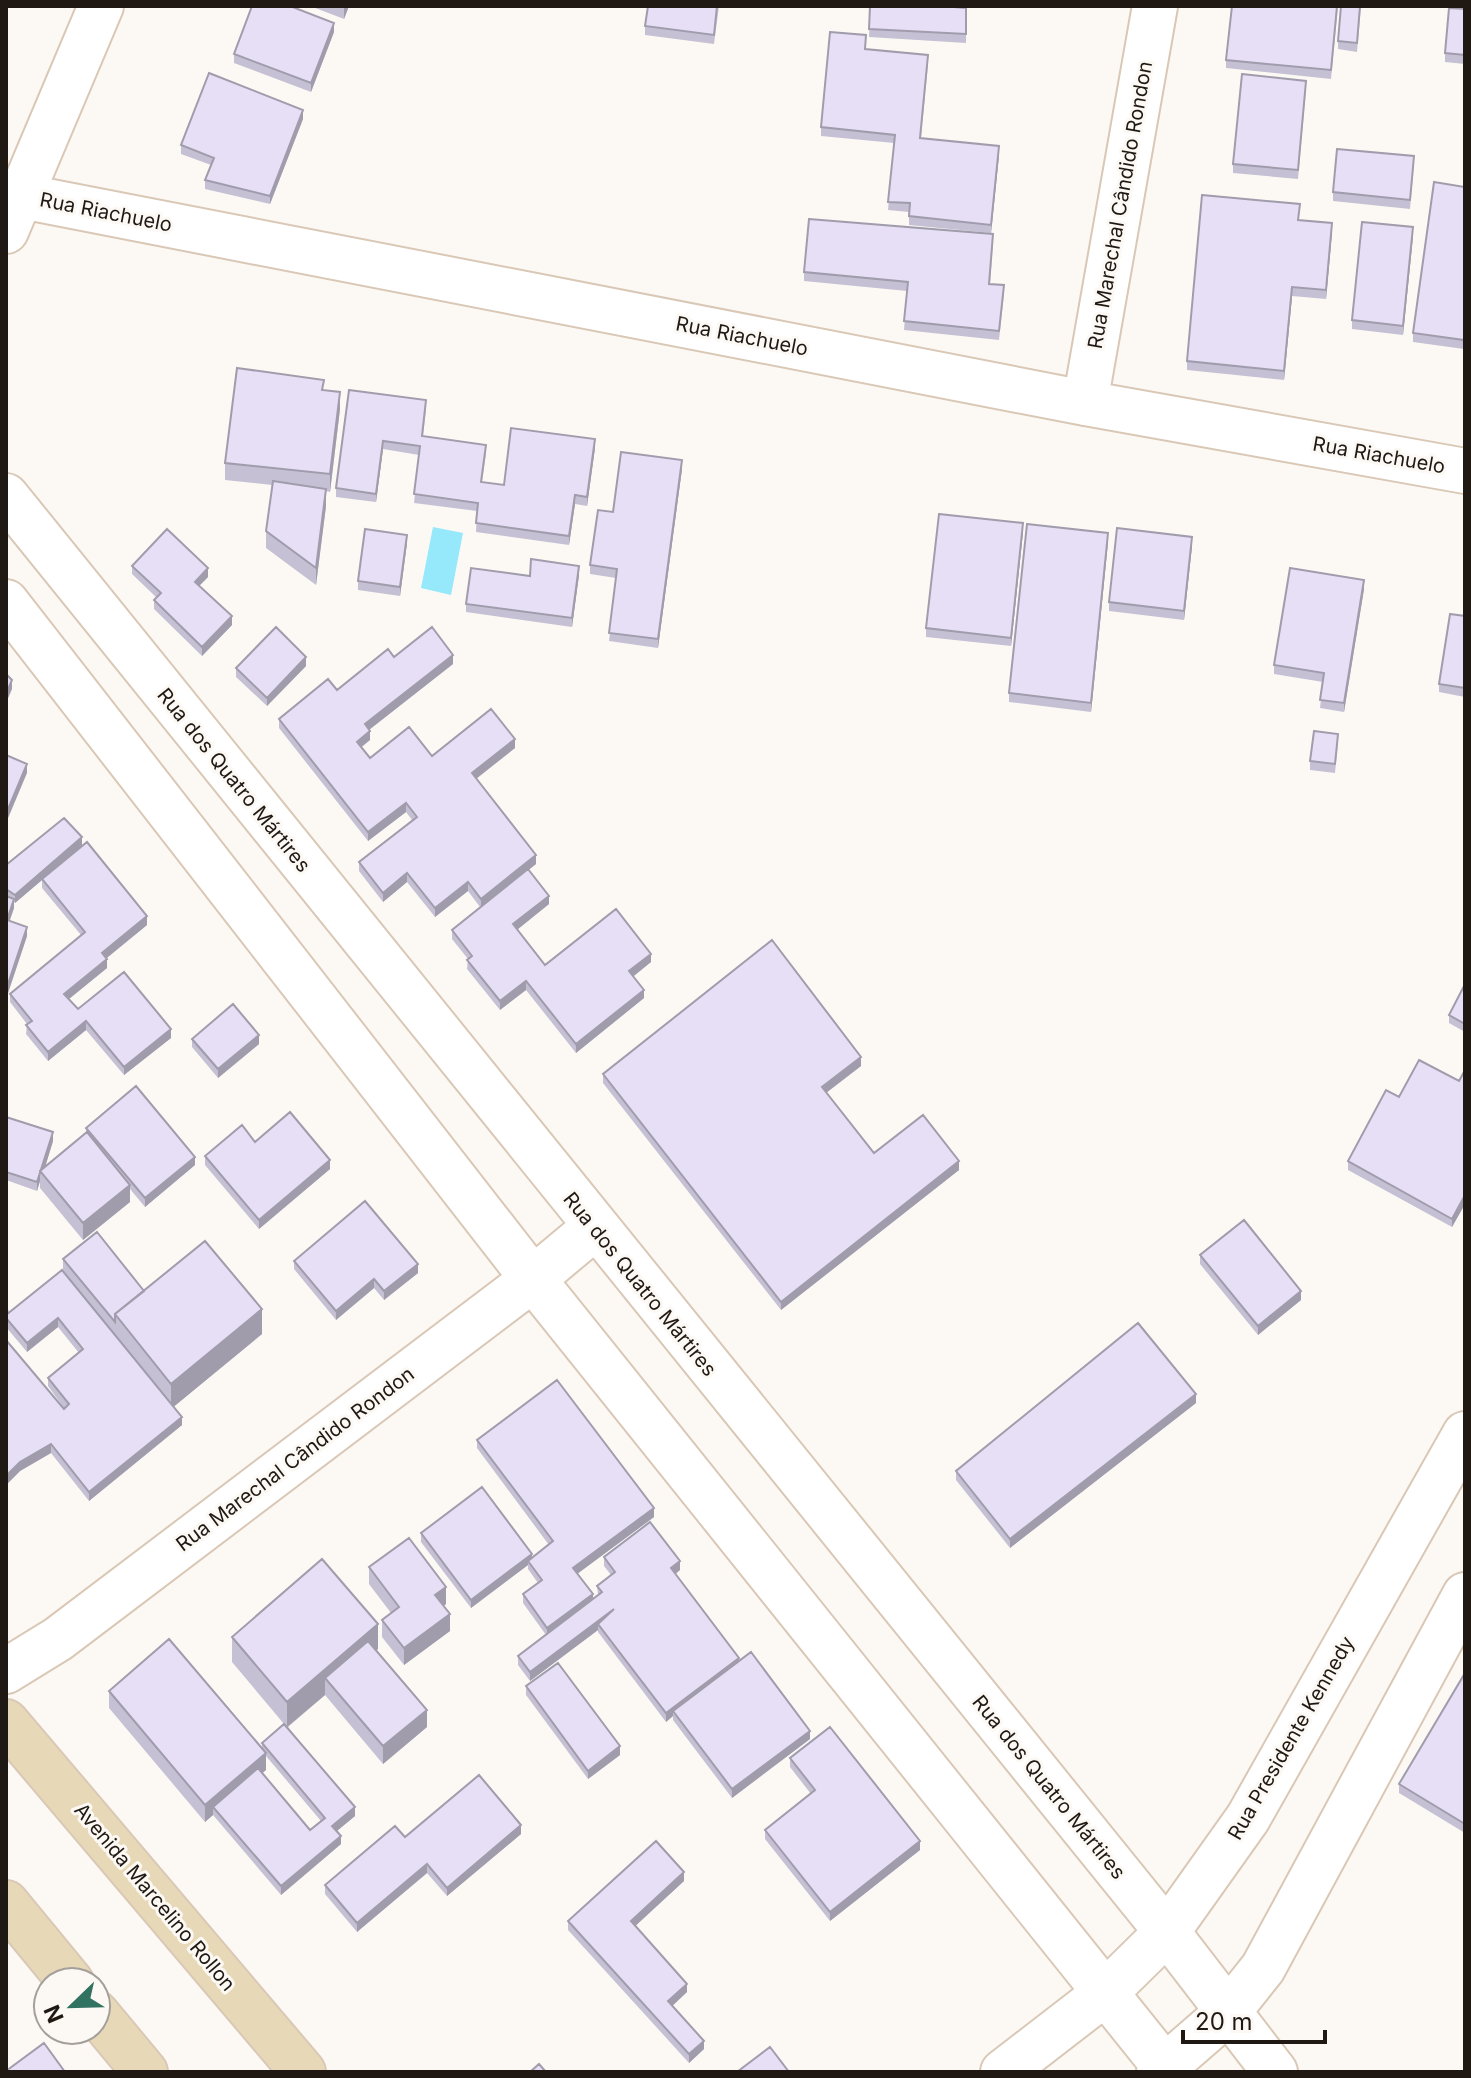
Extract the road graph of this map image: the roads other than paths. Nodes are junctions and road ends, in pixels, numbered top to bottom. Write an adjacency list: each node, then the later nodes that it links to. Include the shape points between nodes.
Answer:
1 (101, 6): 3 (street)
2 (1155, 6): 4 (street, Rua Marechal Cândido Rondon)
3 (14, 213): 4 (street, Rua Riachuelo)
4 (1085, 403): 5 (street, Rua Riachuelo)
5 (1465, 471)
6 (6, 496): 8 (street, Rua dos Quatro Mártires)
7 (6, 602): 9 (street)
8 (594, 1228): 9 (street, Rua Marechal Cândido Rondon); 17 (street, Rua dos Quatro Mártires)
9 (533, 1279): 12 (street, Rua Marechal Cândido Rondon); 19 (street)
10 (1465, 1434): 17 (street, Rua Presidente Kennedy, via 1248,1818)
11 (1465, 1595): 20 (street, via 1263,1968)
12 (58, 1639): 13 (street, Rua Marechal Cândido Rondon); 14 (street, Rua Marechal Cândido Rondon)
13 (6, 1671)
14 (6, 1711)
15 (6, 1722): 24 (main road, Avenida Marcelino Rollon)
16 (6, 1903): 18 (main road)
17 (1167, 1932): 19 (street, Rua Presidente Kennedy); 20 (street, Rua dos Quatro Mártires)
18 (58, 1966)
19 (1104, 1994): 22 (street); 25 (street, Rua Presidente Kennedy)
20 (1228, 2012): 22 (street); 26 (street, Rua dos Quatro Mártires)
21 (112, 2032): 23 (main road)
22 (1164, 2070)
23 (145, 2072)
24 (303, 2072)
25 (1003, 2072)
26 (1275, 2072)

